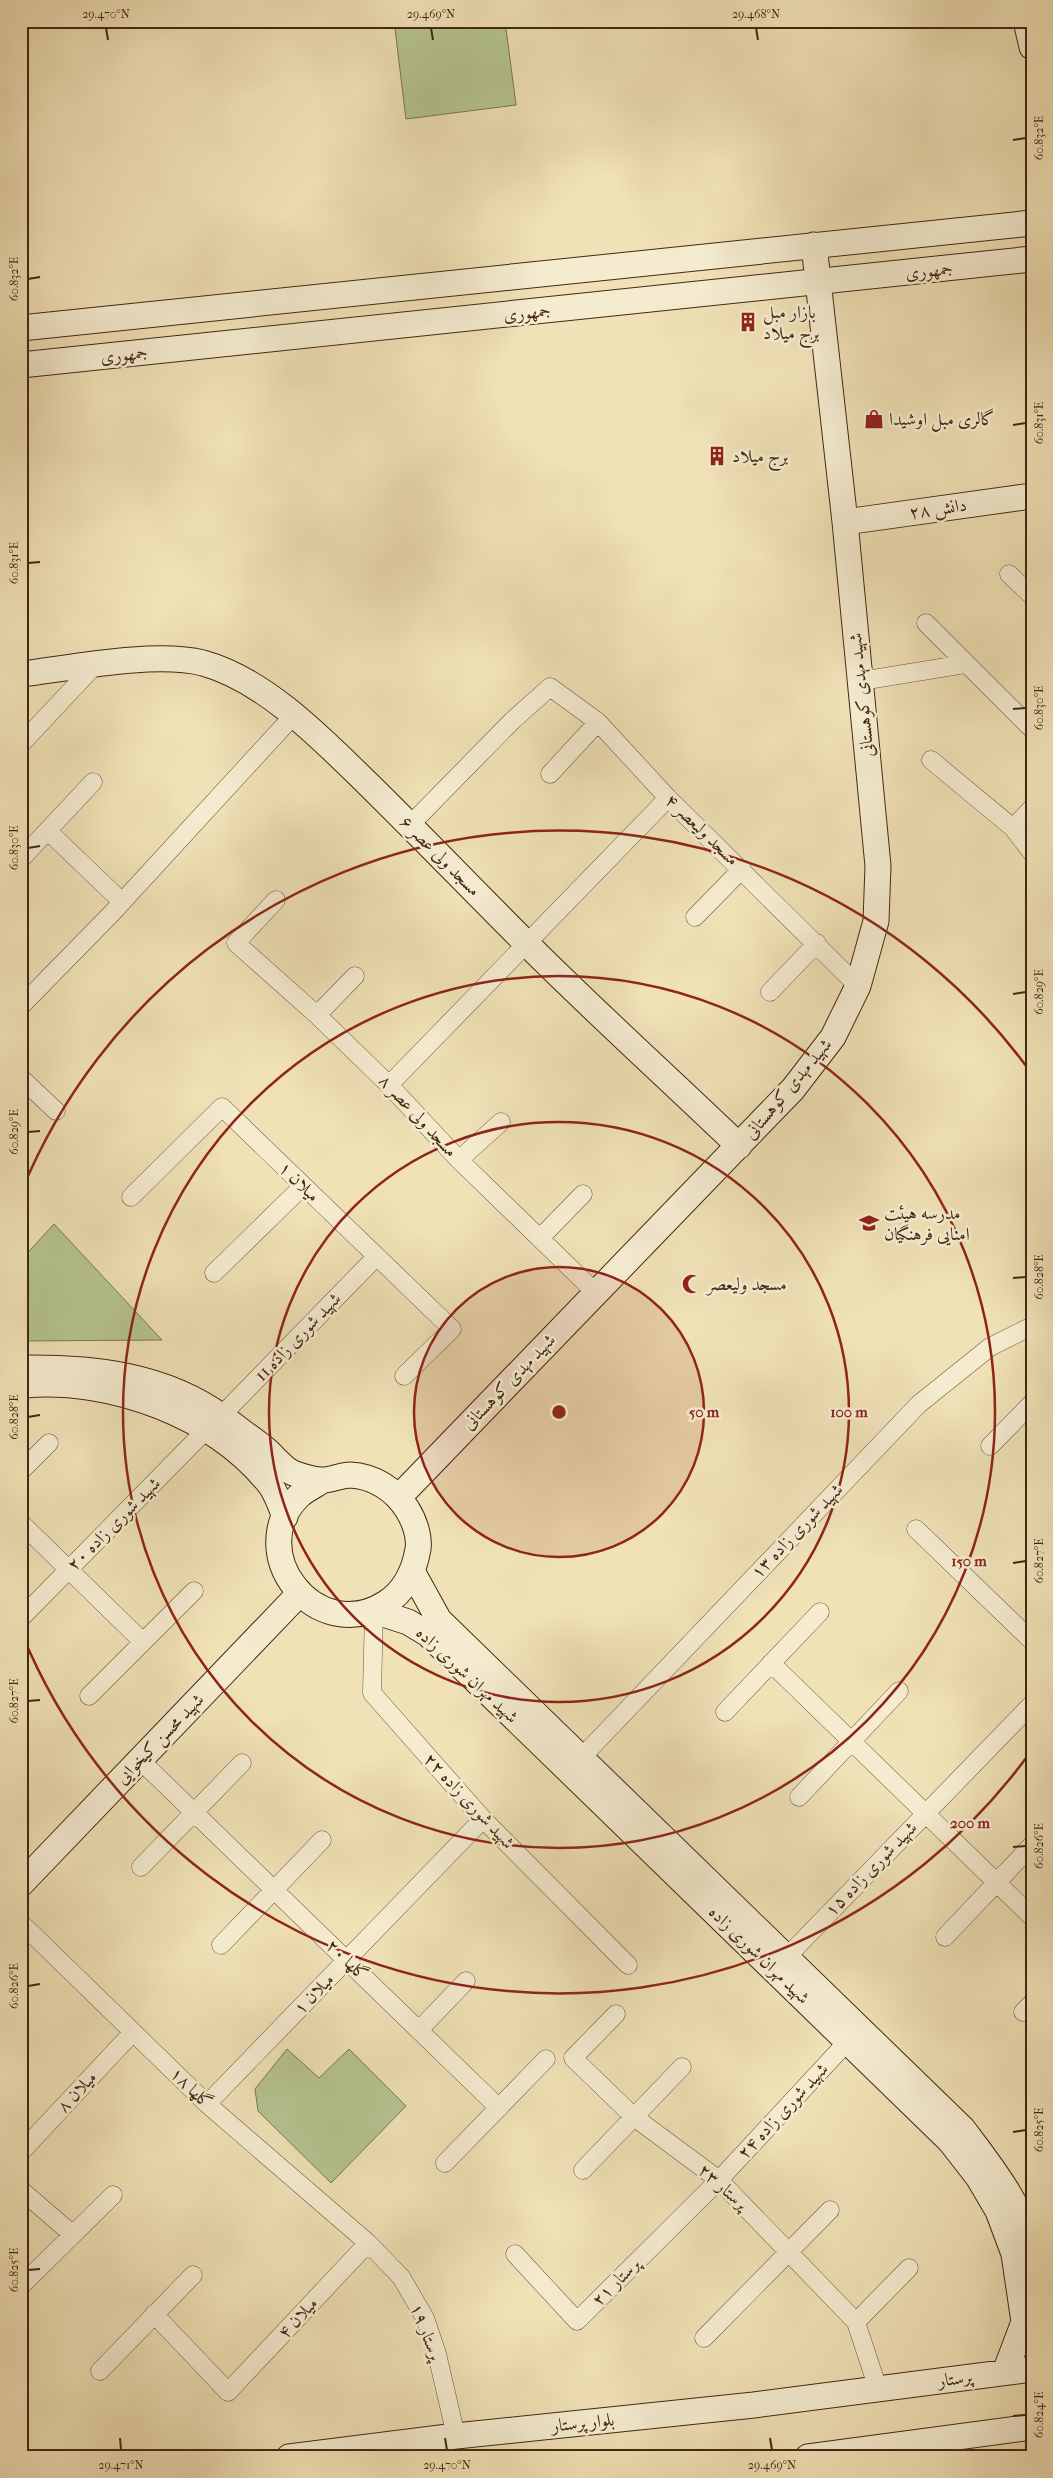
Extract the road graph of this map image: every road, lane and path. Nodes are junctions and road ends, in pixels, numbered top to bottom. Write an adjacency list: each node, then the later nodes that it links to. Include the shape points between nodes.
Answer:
1 (1026, 21): 2 (street)
2 (1032, 48)
3 (1032, 222): 4 (street)
4 (814, 245): 6 (street, شهید مهدی کوهستانی); 7 (street)
5 (1032, 260): 6 (street, جمهوری)
6 (818, 283): 8 (street, جمهوری); 10 (street, شهید مهدی کوهستانی)
7 (21, 328)
8 (21, 365)
9 (1032, 496): 10 (street, دانش ۲۸)
10 (845, 522): 17 (street, شهید مهدی کوهستانی)
11 (1009, 574): 12 (street)
12 (1032, 596)
13 (926, 623): 14 (street)
14 (965, 664): 17 (street); 20 (street)
15 (94, 665): 16 (street, مسجد ولی عصر ۶); 18 (street, مسجد ولی عصر ۶, via 165,660 202,663 250,683); 21 (street)
16 (21, 674)
17 (860, 681): 39 (street, شهید مهدی کوهستانی, via 878,866 876,921)
18 (293, 716): 27 (street, مسجد ولی عصر ۶); 33 (street)
19 (598, 722): 23 (street); 25 (street, مسجد ولیعصر ۴); 27 (street, مسجد ولیعصر ۴, via 550,687)
20 (1032, 729)
21 (21, 744)
22 (931, 760): 28 (street)
23 (550, 774)
24 (93, 782): 29 (street)
25 (668, 798): 32 (street, مسجد ولیعصر ۴); 36 (street)
26 (1032, 808): 28 (street)
27 (410, 825): 36 (street, مسجد ولی عصر ۶)
28 (1013, 828): 30 (street)
29 (48, 831): 31 (street); 33 (street)
30 (1032, 853)
31 (21, 859)
32 (742, 869): 35 (street); 37 (street, مسجد ولیعصر ۴)
33 (120, 900): 41 (street)
34 (276, 900): 42 (street, مسجد ولی عصر ۸, via 236,943)
35 (695, 917)
36 (526, 943): 44 (street); 47 (street, مسجد ولی عصر ۶)
37 (817, 944): 39 (street, مسجد ولیعصر ۴); 40 (street)
38 (355, 976): 42 (street)
39 (858, 986): 47 (street, شهید مهدی کوهستانی, via 834,1037 793,1089)
40 (770, 992)
41 (21, 1006)
42 (317, 1015): 44 (street, مسجد ولی عصر ۸)
43 (21, 1078): 45 (street)
44 (389, 1085): 48 (street, مسجد ولی عصر ۸)
45 (56, 1112)
46 (501, 1122): 48 (street)
47 (739, 1146): 55 (street, شهید مهدی کوهستانی)
48 (459, 1160): 52 (street, مسجد ولی عصر ۸)
49 (303, 1186): 51 (street, میلان ۱, via 222,1107); 53 (street, میلان ۱); 54 (street)
50 (583, 1194): 52 (street)
51 (131, 1197)
52 (540, 1238): 55 (street, مسجد ولی عصر ۸)
53 (376, 1257): 57 (street, میلان ۱, via 452,1329); 60 (street, شهید شوری زاده 11)
54 (214, 1273)
55 (596, 1293): 65 (street, شهید مهدی کوهستانی)
56 (1032, 1326): 86 (street, شهید شوری زاده ۱۳, via 990,1347 919,1404)
57 (404, 1376)
58 (24, 1383): 60 (street, via 113,1391)
59 (1032, 1403): 62 (street)
60 (214, 1423): 64 (street, via 292,1472); 66 (street, via 272,1488); 69 (street, شهید شوری زاده ۲۰)
61 (49, 1443): 63 (street)
62 (990, 1446)
63 (21, 1471)
64 (323, 1480): 65 (street, via 350,1475 376,1481); 66 (street, via 300,1495)
65 (399, 1497): 70 (street, via 414,1520 418,1547)
66 (285, 1517): 72 (street, via 279,1544 284,1571)
67 (21, 1523): 69 (street)
68 (916, 1529): 76 (street)
69 (69, 1570): 75 (street, شهید شوری زاده ۲۰); 77 (street)
70 (413, 1573): 73 (street, via 397,1596); 86 (street, شهید مهران شوری زاده, via 439,1620)
71 (194, 1591): 77 (street)
72 (298, 1594): 73 (street, via 321,1610 347,1616); 84 (street, شهید محسن کیخوایی)
73 (374, 1610): 86 (street, شهید مهران شوری زاده, via 408,1622 428,1634); 90 (street, شهید شوری زاده ۲۲, via 372,1693)
74 (820, 1612): 78 (street)
75 (21, 1618)
76 (1032, 1641)
77 (143, 1642): 80 (street)
78 (771, 1664): 82 (street); 83 (street)
79 (899, 1691): 83 (street)
80 (89, 1696)
81 (1032, 1704): 89 (street, شهید شوری زاده ۱۵)
82 (725, 1712)
83 (851, 1742): 87 (street); 89 (street)
84 (140, 1760): 88 (street, گلها ۲۰); 95 (street, شهید محسن کیخوایی)
85 (242, 1763): 88 (street)
86 (575, 1764): 102 (street, شهید مهران شوری زاده)
87 (799, 1797)
88 (194, 1812): 93 (street); 96 (street, گلها ۲۰)
89 (925, 1814): 94 (street); 102 (street, شهید شوری زاده ۱۵)
90 (483, 1819): 101 (street, میلان ۱); 103 (street, شهید شوری زاده ۲۲)
91 (322, 1840): 96 (street)
92 (1032, 1845): 94 (street)
93 (141, 1867)
94 (996, 1882): 97 (street); 99 (street)
95 (21, 1884)
96 (274, 1890): 100 (street); 101 (street, گلها ۲۰)
97 (1032, 1917)
98 (21, 1923): 107 (street, گلها ۱۸)
99 (945, 1937)
100 (221, 1944)
101 (346, 1960): 106 (street, گلها ۲۰); 111 (street, میلان ۱)
102 (780, 1964): 108 (street, شهید مهران شوری زاده); 123 (street, شهید مهران شوری زاده, via 963,2129 1015,2203)
103 (628, 1965)
104 (466, 1981): 106 (street)
105 (616, 2014): 113 (street, پرستار ۲۳, via 574,2058)
106 (419, 2030): 112 (street, گلها ۲۰)
107 (133, 2032): 111 (street, گلها ۱۸); 114 (street, میلان ۸)
108 (848, 2041): 117 (street, شهید شوری زاده ۲۴); 135 (street, شهید مهران شوری زاده, via 950,2141 978,2177 998,2211 1014,2254 1024,2322)
109 (546, 2059): 112 (street)
110 (682, 2067): 113 (street)
111 (207, 2104): 122 (street, گلها ۱۸)
112 (499, 2108): 115 (street)
113 (634, 2117): 116 (street); 117 (street, پرستار ۲۳)
114 (21, 2152)
115 (445, 2163)
116 (583, 2170)
117 (719, 2180): 124 (street, پرستار ۲۳); 126 (street, پرستار ۲۱, via 577,2321)
118 (21, 2190): 121 (street)
119 (113, 2195): 121 (street)
120 (830, 2210): 124 (street)
121 (72, 2234): 129 (street)
122 (368, 2243): 130 (street, میلان ۴, via 228,2392); 138 (street, پرستار ۱۹, via 401,2277 425,2318)
123 (1032, 2249): 125 (street, شهید مهران شوری زاده)
124 (789, 2250): 131 (street, پرستار ۲۳); 132 (street)
125 (1032, 2253)
126 (516, 2254)
127 (909, 2268): 131 (street)
128 (193, 2274): 130 (street)
129 (21, 2286)
130 (154, 2314): 134 (street)
131 (856, 2322): 136 (street, پرستار ۲۳)
132 (704, 2338)
133 (1032, 2368): 135 (street, پرستار)
134 (100, 2371)
135 (1004, 2372): 136 (street, پرستار)
136 (878, 2389): 138 (street, بلوار پرستار)
137 (1032, 2427): 140 (street)
138 (456, 2436): 139 (street, بلوار پرستار)
139 (289, 2457)
140 (808, 2457)

